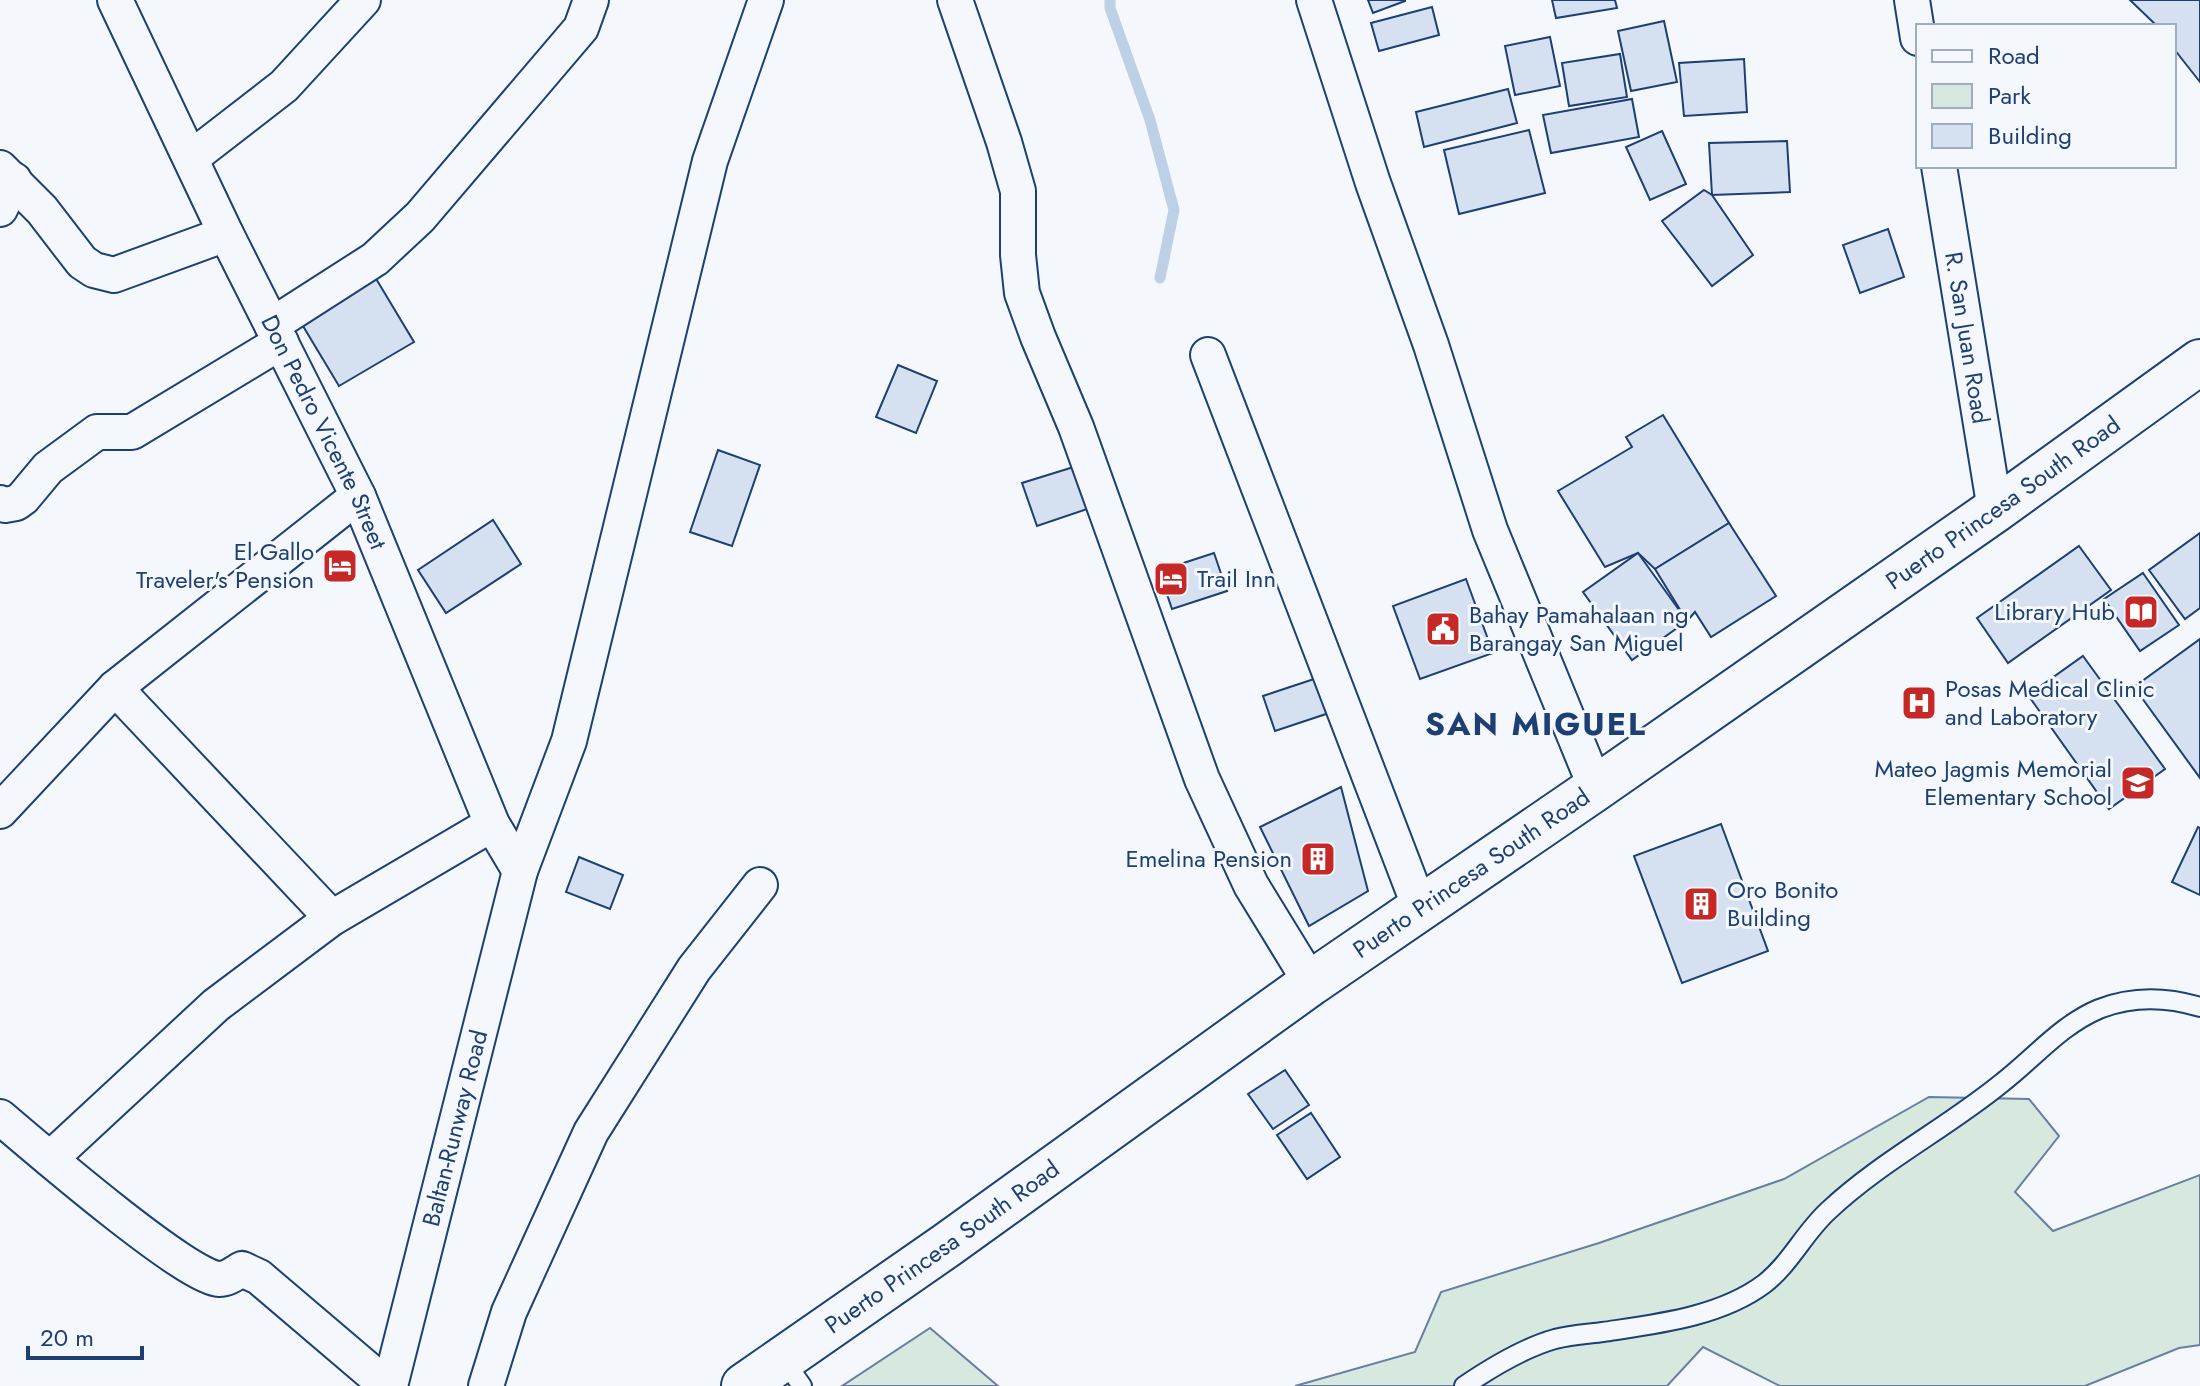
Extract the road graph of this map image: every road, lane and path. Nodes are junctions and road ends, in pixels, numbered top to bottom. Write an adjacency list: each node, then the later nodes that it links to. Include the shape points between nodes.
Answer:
1 (115, 0): 9 (street, Don Pedro Vicente Street)
2 (363, 0): 9 (street, via 284,86)
3 (591, 0): 13 (street, via 581,28 420,217 375,259)
4 (766, 0): 23 (street, Baltan-Runway Road, via 710,161 569,741)
5 (955, 0): 27 (street, via 1018,191 1022,293 1076,427 1202,779 1251,885)
6 (1314, 0): 20 (street, via 1490,530)
7 (1912, 0): 8 (street)
8 (1916, 25)
9 (191, 158): 12 (street, Don Pedro Vicente Street)
10 (1939, 168): 18 (street, R. San Juan Road)
11 (5, 186): 12 (street, via 42,210 82,262 114,275)
12 (226, 234): 13 (street, Don Pedro Vicente Street)
13 (276, 333): 16 (street, Don Pedro Vicente Street); 17 (street, via 132,432 97,432 48,468 23,498)
14 (1208, 355): 25 (street)
15 (2200, 362): 18 (main road, Puerto Princesa South Road)
16 (358, 496): 19 (street); 22 (street, Don Pedro Vicente Street)
17 (0, 503)
18 (1995, 510): 20 (main road, Puerto Princesa South Road)
19 (115, 688): 21 (street); 26 (street)
20 (1596, 788): 25 (main road, Puerto Princesa South Road)
21 (0, 811)
22 (492, 824): 23 (street, Don Pedro Vicente Street); 26 (street)
23 (520, 871): 32 (street, Baltan-Runway Road)
24 (760, 885): 33 (street, via 694,969 591,1132 509,1312)
25 (1420, 908): 27 (main road, Puerto Princesa South Road)
26 (332, 918): 30 (street, via 216,1005)
27 (1311, 983): 31 (main road, Puerto Princesa South Road, via 947,1245)
28 (2200, 1007): 35 (lane, via 2168,998 2135,1000 2100,1009 2061,1031 2003,1082 1854,1188 1825,1213 1767,1282 1746,1297 1652,1324 1557,1338 1521,1351)
29 (0, 1117): 30 (street)
30 (50, 1159): 32 (street, via 187,1266 219,1279 242,1269 259,1277)
31 (792, 1372): 34 (main road, Puerto Princesa South Road)
32 (389, 1386)
33 (486, 1386)
34 (744, 1386)
35 (1464, 1386)

